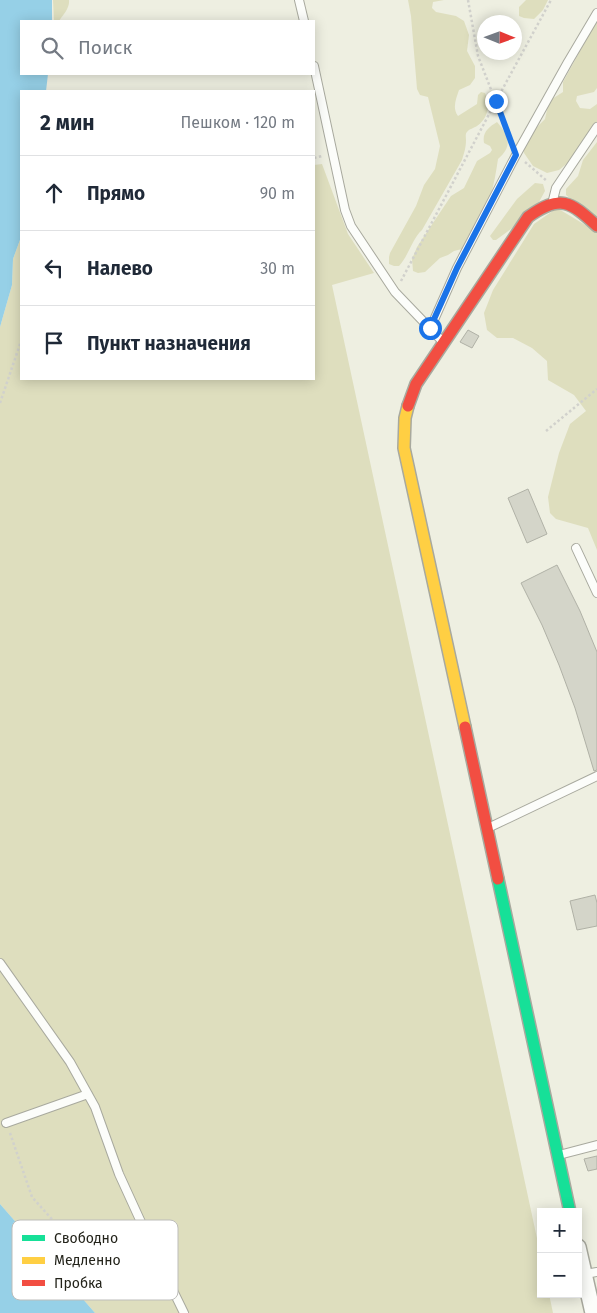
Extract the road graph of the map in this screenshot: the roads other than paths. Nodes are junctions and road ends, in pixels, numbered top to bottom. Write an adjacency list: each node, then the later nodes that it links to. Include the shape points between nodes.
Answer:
1 (299, 0): 3 (lane)
2 (597, 13): 8 (lane, via 516,155 457,268)
3 (304, 20)
4 (315, 71): 8 (lane, via 351,226 395,292)
5 (597, 127): 6 (lane, via 556,188)
6 (552, 203): 7 (street, via 574,206); 9 (street, via 528,217)
7 (597, 226)
8 (430, 328): 9 (lane)
9 (443, 342): 13 (street, via 409,401 404,448)
10 (576, 548): 11 (lane)
11 (597, 593)
12 (597, 776): 13 (lane)
13 (487, 829): 18 (street)
14 (0, 963): 15 (lane, via 70,1062)
15 (88, 1094): 16 (lane); 20 (lane)
16 (6, 1123)
17 (597, 1145): 18 (lane)
18 (558, 1156): 19 (street)
19 (569, 1208)
20 (140, 1220)
21 (581, 1253): 22 (street)
22 (591, 1273): 25 (street)
23 (178, 1300): 24 (lane)
24 (184, 1313)
25 (593, 1313)

